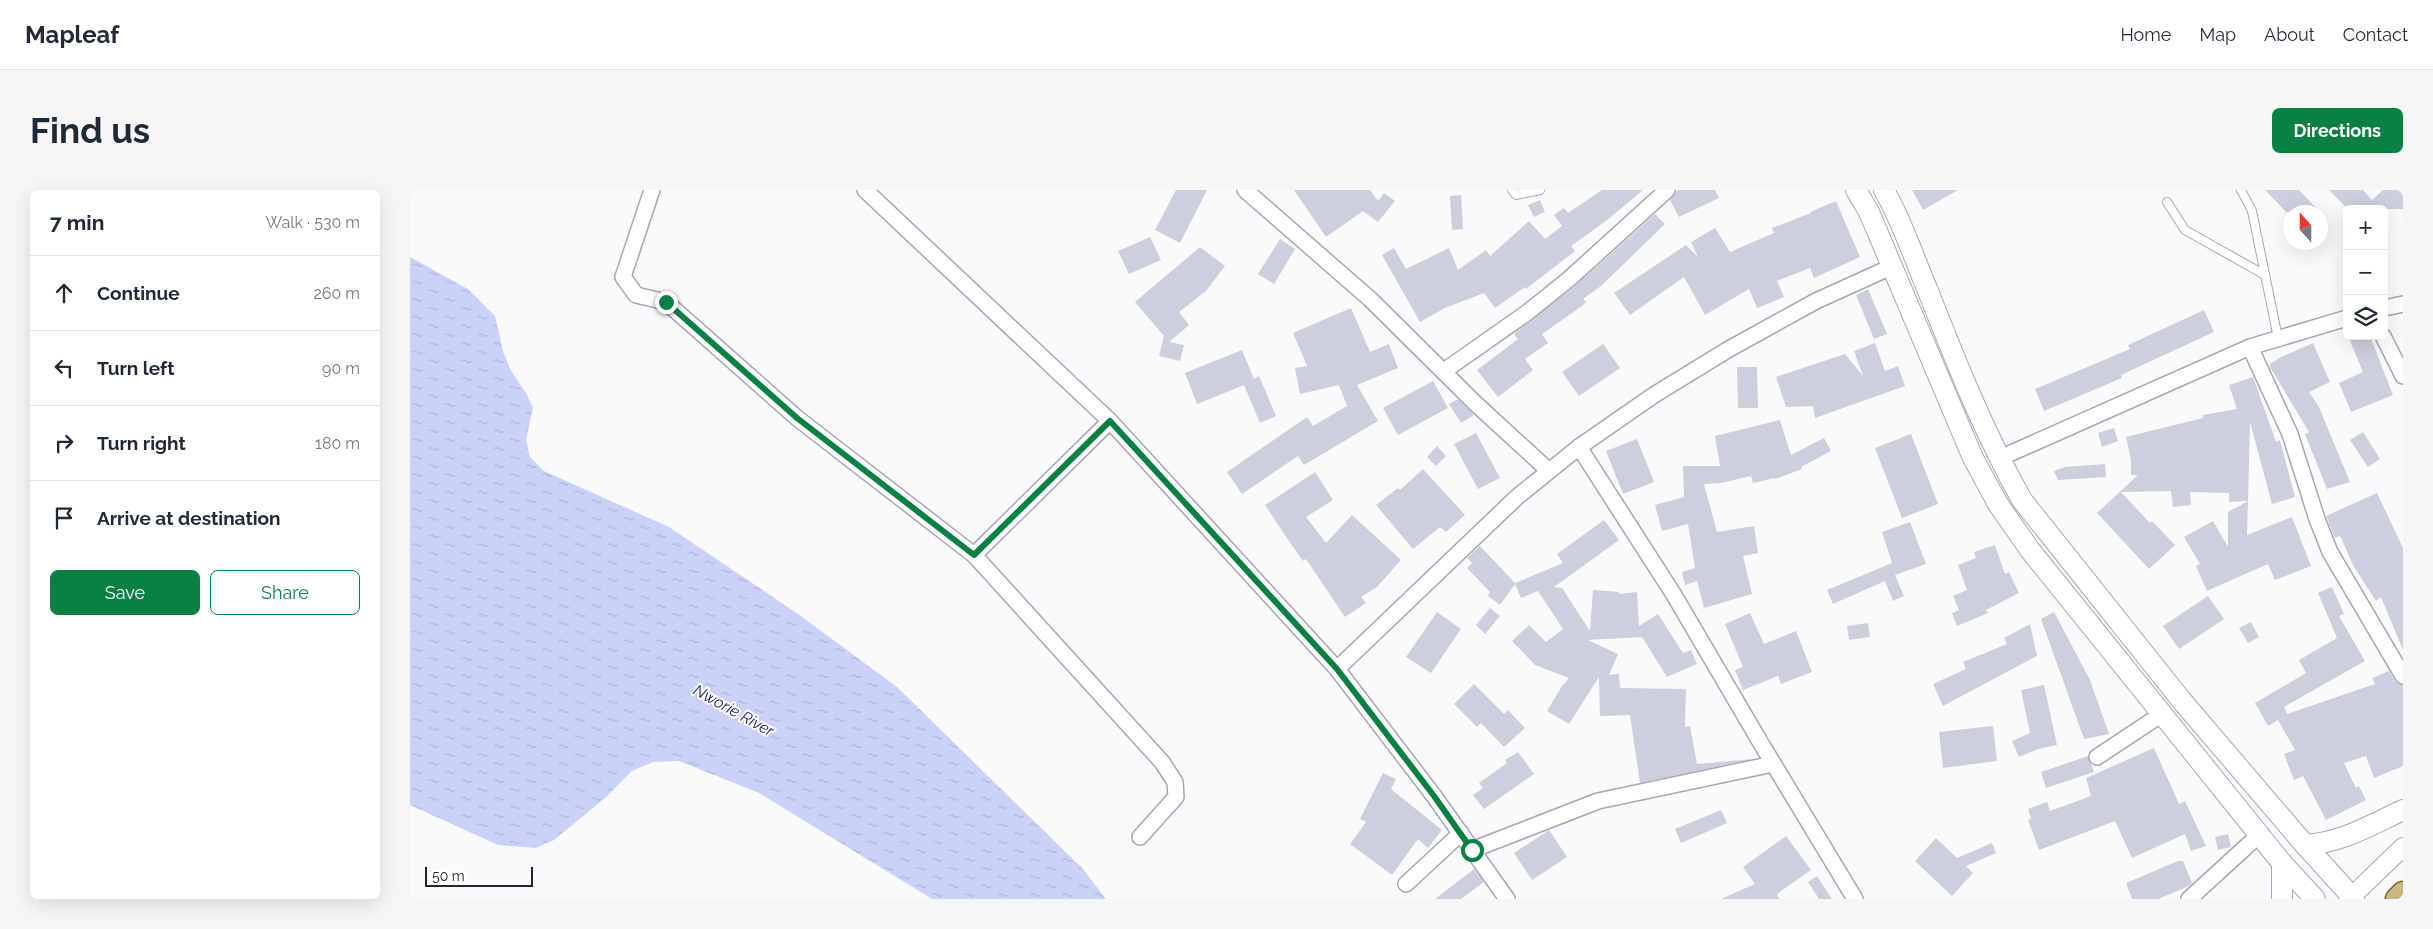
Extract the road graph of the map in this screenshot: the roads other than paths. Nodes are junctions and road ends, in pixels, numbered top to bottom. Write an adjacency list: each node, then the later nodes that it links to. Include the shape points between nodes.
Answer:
1 (652, 190): 25 (street, via 623,278 628,286 636,295 666,302 797,418)
2 (865, 190): 21 (street)
3 (1245, 190): 19 (street, via 1370,299)
4 (1512, 190): 5 (lane, via 1516,195)
5 (1540, 190)
6 (1667, 190): 19 (street, via 1569,279)
7 (1856, 190): 11 (main road, via 1870,212)
8 (1884, 190): 23 (main road, via 1969,394)
9 (2241, 190): 12 (lane, via 2252,211)
10 (2167, 202): 12 (lane, via 2184,230)
11 (1891, 267): 22 (street, via 1816,300 1729,350 1654,395); 28 (main road, via 1973,458 1998,504 2030,550)
12 (2265, 275): 16 (lane)
13 (2403, 304): 14 (street)
14 (2388, 307)
15 (2343, 319): 16 (street)
16 (2278, 338): 18 (street)
17 (2386, 340): 20 (street)
18 (2250, 347): 23 (street); 27 (street, via 2290,434 2330,552)
19 (1444, 371): 24 (street)
20 (2403, 376)
21 (1110, 421): 25 (street); 26 (street)
22 (1579, 447): 24 (street); 30 (street, via 1674,595)
23 (2000, 458): 35 (main road, via 2022,500 2182,701)
24 (1549, 471): 26 (street, via 1517,497)
25 (974, 555): 34 (street, via 1162,762 1175,782 1176,798)
26 (1337, 669): 32 (street)
27 (2403, 676)
28 (2162, 714): 29 (street); 33 (main road)
29 (2097, 756)
30 (1773, 764): 37 (street, via 1598,801); 43 (street)
31 (2403, 810): 35 (main road, via 2347,837)
32 (1461, 833): 37 (street); 39 (street)
33 (2259, 835): 38 (main road); 44 (street)
34 (1140, 837)
35 (2304, 845): 41 (main road)
36 (2403, 847): 41 (street)
37 (1472, 850): 42 (street)
38 (2282, 863): 45 (main road); 46 (main road)
39 (1406, 884)
40 (2403, 893): 47 (main road)
41 (2352, 898)
42 (1507, 899)
43 (1855, 899)
44 (2189, 899)
45 (2282, 899)
46 (2315, 899)
47 (2397, 899)

